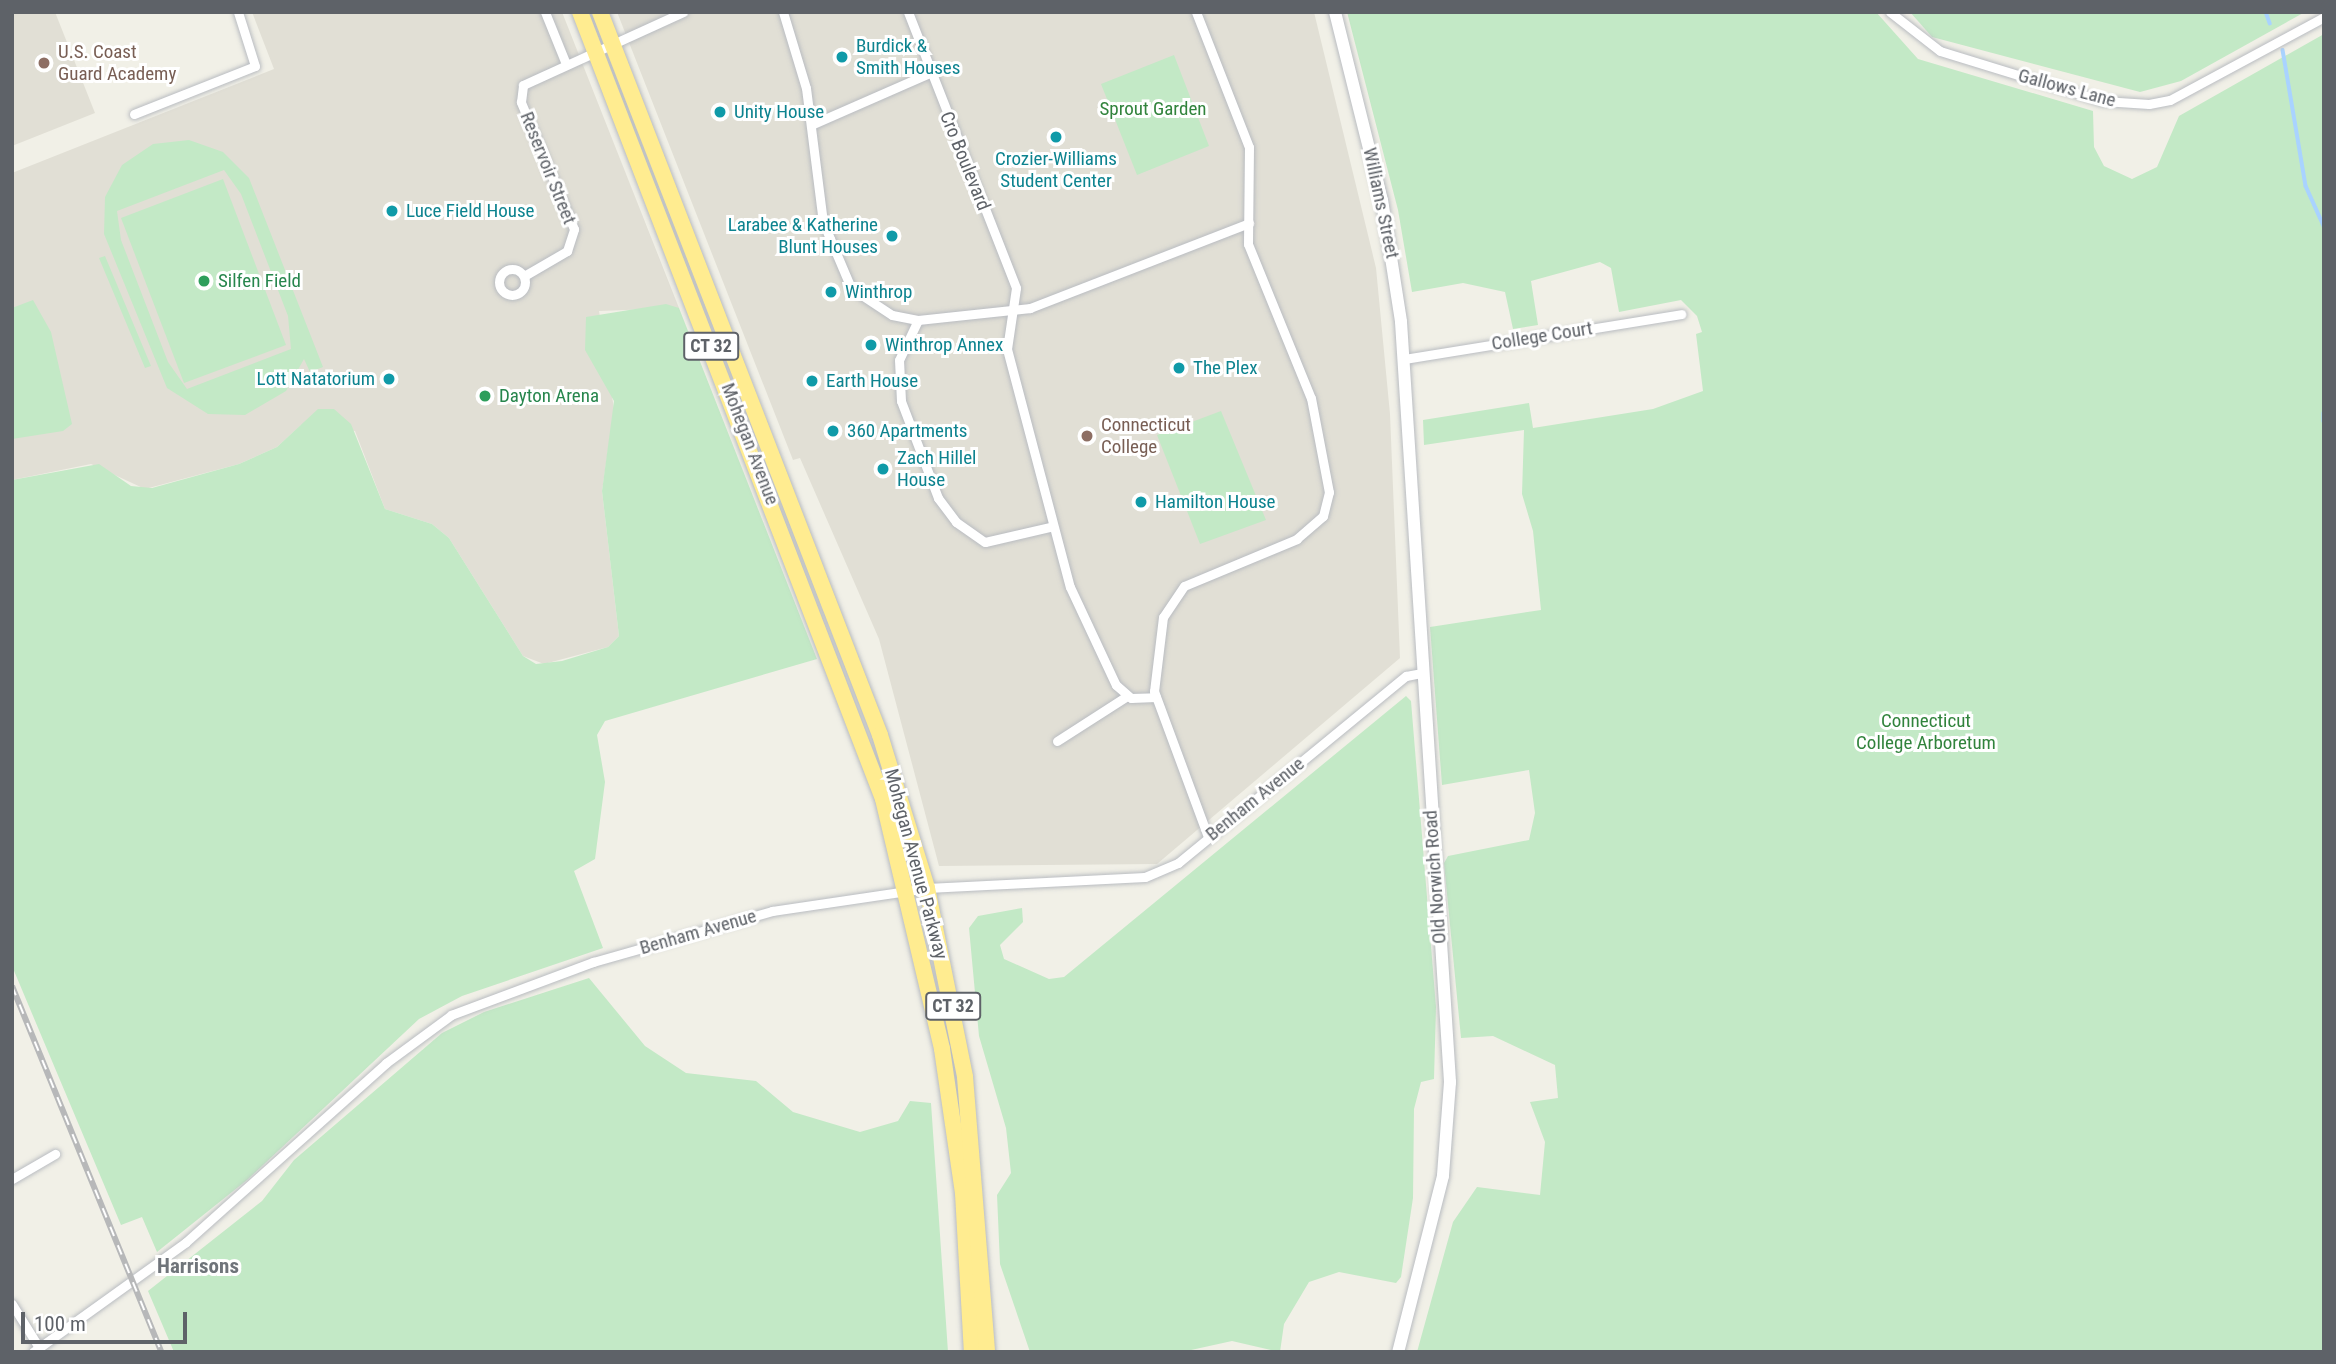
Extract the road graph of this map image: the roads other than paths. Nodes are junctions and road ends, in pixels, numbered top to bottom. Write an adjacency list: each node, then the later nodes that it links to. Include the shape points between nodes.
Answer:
1 (238, 12): 16 (street, via 256,63)
2 (545, 12): 14 (street)
3 (580, 12): 13 (highway, Mohegan Avenue / CT 32)
4 (600, 12): 12 (highway, Mohegan Avenue / CT 32)
5 (682, 12): 12 (street, Reservoir Street)
6 (783, 12): 17 (street)
7 (908, 12): 15 (street, Cro Boulevard)
8 (1196, 12): 18 (street, via 1249,147)
9 (1335, 12): 23 (street, Williams Street, via 1382,200)
10 (1889, 12): 11 (street, Gallows Lane, via 1940,51 2103,101 2149,104 2170,100)
11 (2324, 16)
12 (611, 42): 13 (street, Reservoir Street); 27 (highway, Mohegan Avenue / CT 32)
13 (595, 51): 14 (street, Reservoir Street); 27 (highway, Mohegan Avenue / CT 32)
14 (566, 64): 19 (street, Reservoir Street, via 527,80 520,94 573,238 567,251)
15 (930, 73): 17 (street); 20 (street, Cro Boulevard, via 1016,286)
16 (134, 114)
17 (813, 124): 22 (street, via 822,220 847,282 870,305)
18 (1249, 223): 20 (street); 29 (street, via 1250,249 1311,398 1327,470 1326,510 1286,546 1175,593 1160,634)
19 (524, 276)
20 (1017, 310): 22 (street); 25 (street, via 1007,349)
21 (1681, 314): 23 (street, College Court)
22 (918, 320): 25 (street, via 899,360 901,401 938,498 956,522 985,542)
23 (1404, 359): 24 (street, Williams Street)
24 (1407, 397): 26 (street, Old Norwich Road)
25 (1050, 527): 28 (street, via 1091,640)
26 (1421, 673): 31 (street, Benham Avenue, via 1406,676); 40 (street, Old Norwich Road, via 1450,1116 1443,1176)
27 (848, 677): 32 (highway, Mohegan Avenue Parkway / CT 32); 33 (highway, Mohegan Avenue Parkway / CT 32)
28 (1127, 696): 29 (street); 30 (street)
29 (1156, 697): 31 (street)
30 (1057, 741)
31 (1208, 837): 32 (street, Benham Avenue, via 1178,863 1145,877)
32 (927, 888): 33 (street, Benham Avenue); 39 (highway, Mohegan Avenue Parkway / CT 32, via 965,1077)
33 (906, 890): 37 (street, Benham Avenue, via 772,911 593,962 451,1016 386,1063 186,1242); 38 (highway, Mohegan Avenue Parkway / CT 32, via 942,1049 962,1193)
34 (55, 1154): 35 (street)
35 (12, 1179)
36 (12, 1304): 37 (street)
37 (36, 1349)
38 (972, 1352)
39 (987, 1352)
40 (1398, 1352)

